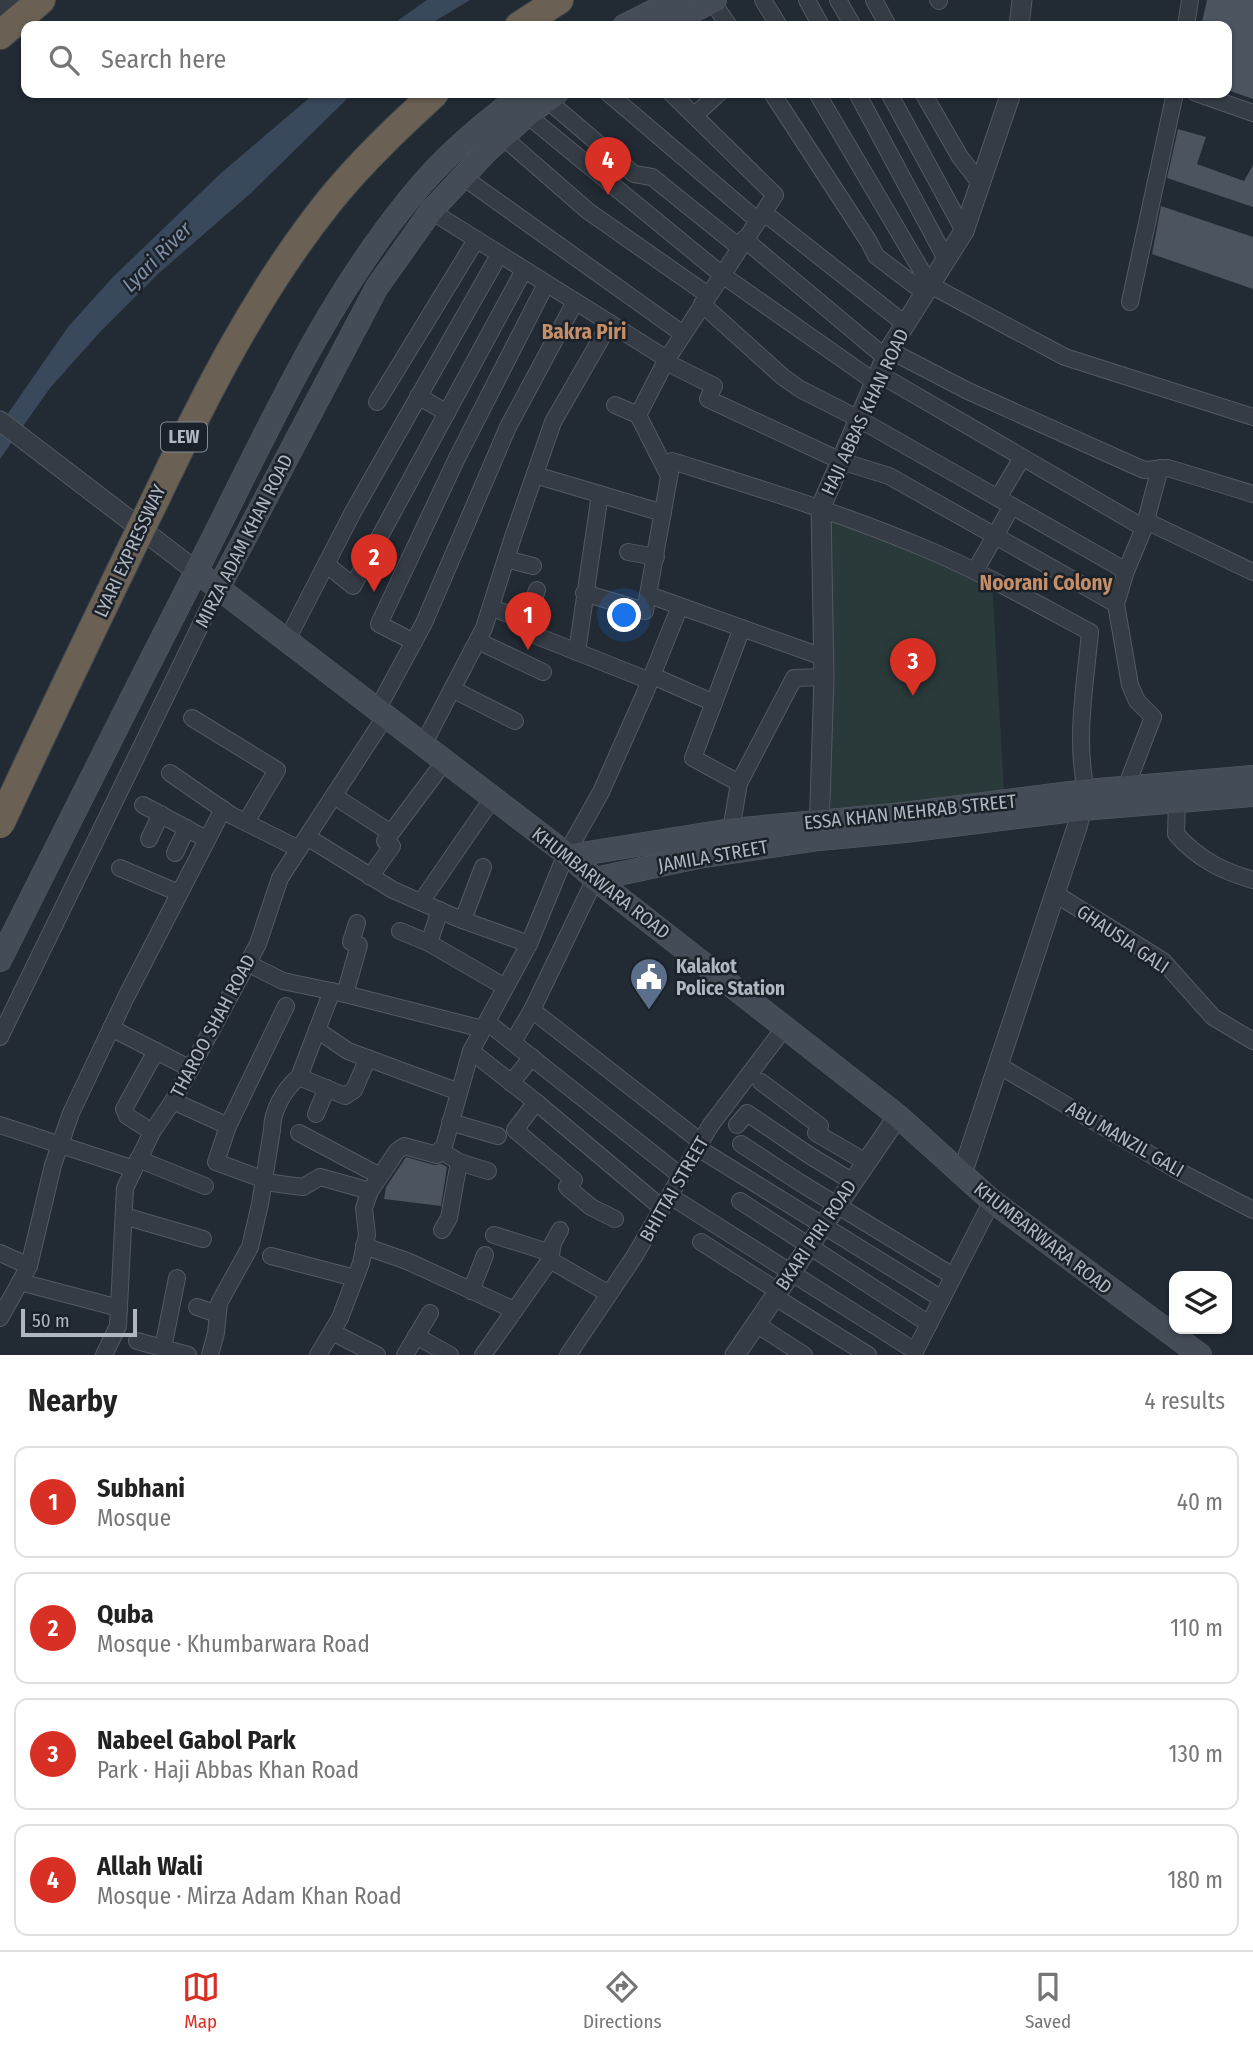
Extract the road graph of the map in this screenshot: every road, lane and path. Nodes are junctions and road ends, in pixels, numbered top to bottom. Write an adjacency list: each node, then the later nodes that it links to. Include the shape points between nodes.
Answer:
1 (13, 0): 12 (street)
2 (41, 0): 23 (highway)
3 (559, 0): 13 (highway)
4 (675, 0): 14 (main road)
5 (763, 0): 17 (street)
6 (807, 0): 18 (street)
7 (838, 0): 19 (street)
8 (874, 0): 20 (street)
9 (1022, 0): 21 (street)
10 (1190, 0): 22 (street)
11 (714, 1): 15 (main road); 16 (street)
12 (0, 9)
13 (527, 21)
14 (634, 21)
15 (673, 21)
16 (726, 21)
17 (776, 21)
18 (818, 21)
19 (850, 21)
20 (885, 21)
21 (1020, 21)
22 (1187, 21)
23 (0, 34)
24 (430, 98): 130 (highway, LYARI EXPRESSWAY / LEW, bridge, via 331,199 246,323 180,445)
25 (545, 98): 38 (main road, MIRZA ADAM KHAN ROAD)
26 (554, 98): 48 (street, via 634,174 652,177)
27 (614, 98): 45 (street)
28 (676, 98): 40 (street)
29 (714, 98): 40 (street)
30 (775, 98): 54 (street, via 876,257)
31 (820, 98): 54 (street)
32 (860, 98): 50 (street)
33 (892, 98): 46 (street)
34 (926, 98): 43 (street)
35 (1009, 98): 43 (street, HAJI ABBAS KHAN ROAD)
36 (1174, 98): 57 (street)
37 (1210, 98): 39 (street)
38 (525, 104): 41 (main road, MIRZA ADAM KHAN ROAD); 52 (street); 89 (main road, MIRZA ADAM KHAN ROAD, via 495,114 445,160 374,246 320,332)
39 (1253, 113)
40 (695, 115): 45 (street, via 775,195)
41 (502, 136): 42 (main road, MIRZA ADAM KHAN ROAD); 55 (street, via 588,211)
42 (463, 177): 44 (main road, MIRZA ADAM KHAN ROAD); 60 (street)
43 (980, 183): 46 (street, HAJI ABBAS KHAN ROAD)
44 (431, 211): 47 (street); 93 (main road, MIRZA ADAM KHAN ROAD, via 377,287)
45 (759, 217): 48 (street); 59 (street, via 772,219)
46 (964, 231): 50 (street, HAJI ABBAS KHAN ROAD)
47 (476, 240): 49 (street); 64 (street)
48 (742, 243): 52 (street); 62 (street)
49 (499, 255): 51 (street); 63 (street)
50 (946, 259): 54 (street, HAJI ABBAS KHAN ROAD)
51 (524, 270): 53 (street); 66 (street)
52 (721, 274): 55 (street); 62 (street)
53 (546, 284): 56 (street); 104 (street, via 379,624)
54 (928, 289): 59 (street, HAJI ABBAS KHAN ROAD); 68 (street, via 1065,357)
55 (705, 300): 60 (street); 69 (street, via 783,377)
56 (575, 302): 58 (street); 104 (street, THAROO SHAH ROAD, via 508,427)
57 (1130, 302)
58 (610, 323): 61 (street); 74 (street, via 553,422)
59 (905, 324): 62 (street, HAJI ABBAS KHAN ROAD)
60 (682, 334): 61 (street)
61 (666, 360): 67 (street); 72 (street, via 714,386 708,399)
62 (882, 366): 69 (street, HAJI ABBAS KHAN ROAD); 71 (street); 73 (street, via 968,391 1144,470)
63 (418, 397): 66 (street); 87 (street)
64 (377, 402)
65 (615, 405): 67 (street)
66 (447, 413): 87 (street, via 353,586)
67 (638, 415): 75 (street)
68 (1253, 417)
69 (859, 419): 72 (street, HAJI ABBAS KHAN ROAD); 78 (street)
70 (0, 421): 89 (street)
71 (1022, 458): 78 (street); 82 (street)
72 (841, 461): 80 (street, HAJI ABBAS KHAN ROAD); 83 (street, via 889,476)
73 (1160, 468): 77 (street); 82 (street)
74 (535, 475): 76 (street); 86 (street)
75 (669, 476): 80 (street, via 672,461); 81 (street)
76 (600, 494): 81 (street); 95 (street)
77 (1253, 494)
78 (998, 498): 79 (street)
79 (1013, 506): 83 (street); 91 (street)
80 (821, 507): 90 (street); 106 (street, HAJI ABBAS KHAN ROAD)
81 (663, 513): 85 (street)
82 (1145, 524): 91 (street); 92 (street)
83 (995, 536): 90 (street); 97 (street)
84 (628, 552): 85 (street)
85 (656, 557): 96 (street)
86 (506, 559): 88 (street); 99 (street)
87 (326, 564): 102 (street)
88 (533, 566)
89 (196, 570): 93 (main road, KHUMBARWARA ROAD); 154 (main road, MIRZA ADAM KHAN ROAD)
90 (975, 571): 124 (street, via 1090,632 1079,741)
91 (1126, 571): 97 (street)
92 (1253, 572)
93 (219, 587): 102 (main road, KHUMBARWARA ROAD); 164 (street, MIRZA ADAM KHAN ROAD)
94 (537, 590): 100 (street)
95 (583, 593): 96 (street, via 645,611); 105 (street)
96 (649, 595): 98 (street)
97 (1116, 604): 122 (street, via 1130,685 1137,701 1153,717)
98 (680, 606): 101 (street); 109 (street)
99 (491, 608): 100 (street); 103 (street)
100 (527, 620): 105 (street, via 537,636)
101 (742, 628): 106 (street); 111 (street)
102 (287, 640): 112 (main road, KHUMBARWARA ROAD)
103 (478, 641): 107 (street); 110 (street)
104 (414, 642): 112 (street, THAROO SHAH ROAD)
105 (577, 652): 109 (street)
106 (823, 657): 108 (street, HAJI ABBAS KHAN ROAD)
107 (543, 672)
108 (824, 677): 119 (street, via 794,678); 133 (street, HAJI ABBAS KHAN ROAD)
109 (651, 678): 111 (street); 139 (street, via 601,792)
110 (452, 689): 114 (street); 115 (street)
111 (714, 703): 119 (street, via 693,758)
112 (381, 713): 115 (main road, KHUMBARWARA ROAD); 121 (street, THAROO SHAH ROAD)
113 (192, 718): 129 (street, via 277,770)
114 (515, 721)
115 (423, 746): 116 (main road, KHUMBARWARA ROAD)
116 (444, 762): 123 (main road, KHUMBARWARA ROAD); 134 (street)
117 (170, 773): 127 (street)
118 (1253, 777): 122 (main road, ESSA KHAN MEHRAB STREET)
119 (739, 783): 132 (street)
120 (1253, 795): 125 (main road, ESSA KHAN MEHRAB STREET)
121 (334, 796): 134 (street); 137 (street, THAROO SHAH ROAD)
122 (1121, 797): 124 (main road, ESSA KHAN MEHRAB STREET); 125 (main road, ESSA KHAN MEHRAB STREET)
123 (492, 799): 139 (main road, KHUMBARWARA ROAD); 147 (street)
124 (1084, 800): 133 (main road, ESSA KHAN MEHRAB STREET); 146 (street)
125 (1177, 802): 144 (street, via 1177,834 1190,850 1224,871)
126 (143, 805): 128 (street)
127 (223, 809): 129 (street); 136 (street)
128 (160, 814): 131 (street); 135 (street)
129 (246, 822): 137 (street)
130 (0, 824)
131 (187, 828): 136 (street); 138 (street)
132 (731, 830): 133 (main road, ESSA KHAN MEHRAB STREET); 139 (main road, ESSA KHAN MEHRAB STREET)
133 (819, 830): 143 (main road, JAMILA STREET)
134 (391, 833): 142 (street, via 385,841 392,846)
135 (149, 839)
136 (206, 839): 145 (street)
137 (303, 843): 142 (street); 155 (street, THAROO SHAH ROAD, via 279,878 258,944)
138 (175, 853)
139 (567, 855): 143 (main road, KHUMBARWARA ROAD); 153 (street)
140 (483, 867): 149 (street)
141 (120, 868): 145 (street)
142 (370, 877): 147 (street)
143 (595, 879): 159 (street); 161 (main road, KHUMBARWARA ROAD)
144 (1253, 880)
145 (179, 892): 162 (street)
146 (1054, 893): 165 (street, GHAUSIA GALI, via 1163,961 1213,1017); 171 (street)
147 (421, 901): 148 (street)
148 (440, 910): 149 (street); 152 (street)
149 (463, 920): 153 (street)
150 (357, 923): 157 (street, via 351,942 359,945)
151 (400, 931): 152 (street)
152 (429, 943): 156 (street)
153 (529, 944): 156 (street)
154 (0, 960)
155 (247, 963): 157 (street, via 283,981); 172 (street, THAROO SHAH ROAD)
156 (505, 987): 160 (street)
157 (339, 992): 160 (street); 163 (street)
158 (286, 1006): 185 (street)
159 (533, 1010): 166 (street); 191 (street)
160 (485, 1025): 166 (street); 168 (street)
161 (785, 1027): 181 (main road, KHUMBARWARA ROAD); 191 (street, BHITTAI STREET)
162 (111, 1028): 167 (street); 189 (street)
163 (317, 1030): 170 (street); 173 (street)
164 (0, 1037)
165 (1253, 1041)
166 (513, 1042): 169 (street)
167 (156, 1051): 172 (street); 186 (street, via 124,1109 127,1116)
168 (471, 1051): 175 (street); 177 (street)
169 (532, 1057): 175 (street); 199 (street)
170 (368, 1058): 176 (street, via 354,1090 345,1096); 177 (street)
171 (998, 1065): 197 (street); 208 (street, ABU MANZIL GALI)
172 (191, 1069): 178 (street, THAROO SHAH ROAD)
173 (299, 1077): 176 (street); 200 (street, via 272,1118)
174 (761, 1082): 194 (street, via 820,1126 816,1133)
175 (511, 1083): 179 (street)
176 (327, 1088): 180 (street)
177 (459, 1092): 182 (street)
178 (173, 1101): 185 (street); 186 (street, THAROO SHAH ROAD)
179 (536, 1102): 206 (street); 210 (street, via 515,1130 574,1180 568,1186 591,1207)
180 (316, 1114)
181 (898, 1116): 194 (street, BKARI PIRI ROAD); 197 (main road, KHUMBARWARA ROAD)
182 (450, 1122): 188 (street); 192 (street)
183 (0, 1125): 189 (street)
184 (737, 1125): 201 (street, via 747,1113)
185 (228, 1126): 200 (street, via 216,1162)
186 (152, 1132): 195 (street, THAROO SHAH ROAD)
187 (299, 1133): 198 (street)
188 (498, 1136)
189 (60, 1144): 195 (street); 223 (street)
190 (741, 1144): 207 (street)
191 (699, 1145): 199 (street, BHITTAI STREET); 211 (street)
192 (440, 1150): 193 (street); 198 (street, via 437,1155 404,1146)
193 (459, 1162): 196 (street); 212 (street, via 449,1218)
194 (866, 1163): 201 (street, BKARI PIRI ROAD)
195 (136, 1164): 202 (street); 209 (street, THAROO SHAH ROAD, via 125,1188)
196 (488, 1171)
197 (962, 1174): 205 (main road, KHUMBARWARA ROAD)
198 (380, 1176): 203 (street)
199 (681, 1176): 206 (street, BHITTAI STREET)
200 (263, 1179): 203 (street, via 303,1187 320,1177); 236 (street, via 250,1247)
201 (853, 1182): 207 (street, BKARI PIRI ROAD)
202 (205, 1186)
203 (370, 1191): 217 (street, via 364,1208)
204 (740, 1201): 218 (street)
205 (992, 1201): 225 (street); 258 (main road, KHUMBARWARA ROAD)
206 (666, 1202): 224 (street); 230 (street, BHITTAI STREET)
207 (837, 1205): 211 (street, BKARI PIRI ROAD); 225 (street)
208 (1253, 1210)
209 (124, 1216): 215 (street); 234 (street, THAROO SHAH ROAD)
210 (615, 1219)
211 (824, 1224): 218 (street, BKARI PIRI ROAD); 232 (street)
212 (442, 1230)
213 (560, 1230): 222 (street)
214 (494, 1235): 222 (street)
215 (203, 1239)
216 (701, 1242): 231 (street)
217 (364, 1246): 227 (street); 229 (street)
218 (808, 1248): 224 (street, BKARI PIRI ROAD); 240 (street)
219 (0, 1253): 223 (street)
220 (485, 1255): 229 (street)
221 (271, 1256): 227 (street)
222 (551, 1257): 230 (street); 235 (street)
223 (29, 1266): 228 (street)
224 (791, 1272): 231 (street, BKARI PIRI ROAD); 246 (street)
225 (953, 1276): 232 (street)
226 (177, 1278): 244 (street)
227 (355, 1278): 241 (street)
228 (20, 1282): 234 (street); 238 (street)
229 (471, 1291): 235 (street)
230 (609, 1294): 255 (street, BHITTAI STREET)
231 (776, 1294): 239 (street, BKARI PIRI ROAD); 257 (street)
232 (942, 1299): 240 (street)
233 (197, 1307): 236 (street)
234 (119, 1308): 247 (street, THAROO SHAH ROAD, via 118,1326)
235 (514, 1310): 254 (street)
236 (217, 1314): 249 (street)
237 (430, 1314): 242 (street)
238 (0, 1318)
239 (756, 1324): 245 (street, BKARI PIRI ROAD); 256 (street)
240 (929, 1324): 246 (street)
241 (332, 1332): 250 (street); 251 (street)
242 (416, 1336): 252 (street); 253 (street)
243 (137, 1341): 244 (street)
244 (163, 1348): 248 (street)
245 (741, 1353)
246 (914, 1353)
247 (104, 1355)
248 (188, 1355)
249 (210, 1355)
250 (318, 1355)
251 (377, 1355)
252 (405, 1355)
253 (450, 1355)
254 (483, 1355)
255 (568, 1355)
256 (804, 1355)
257 (868, 1355)
258 (1200, 1355)

